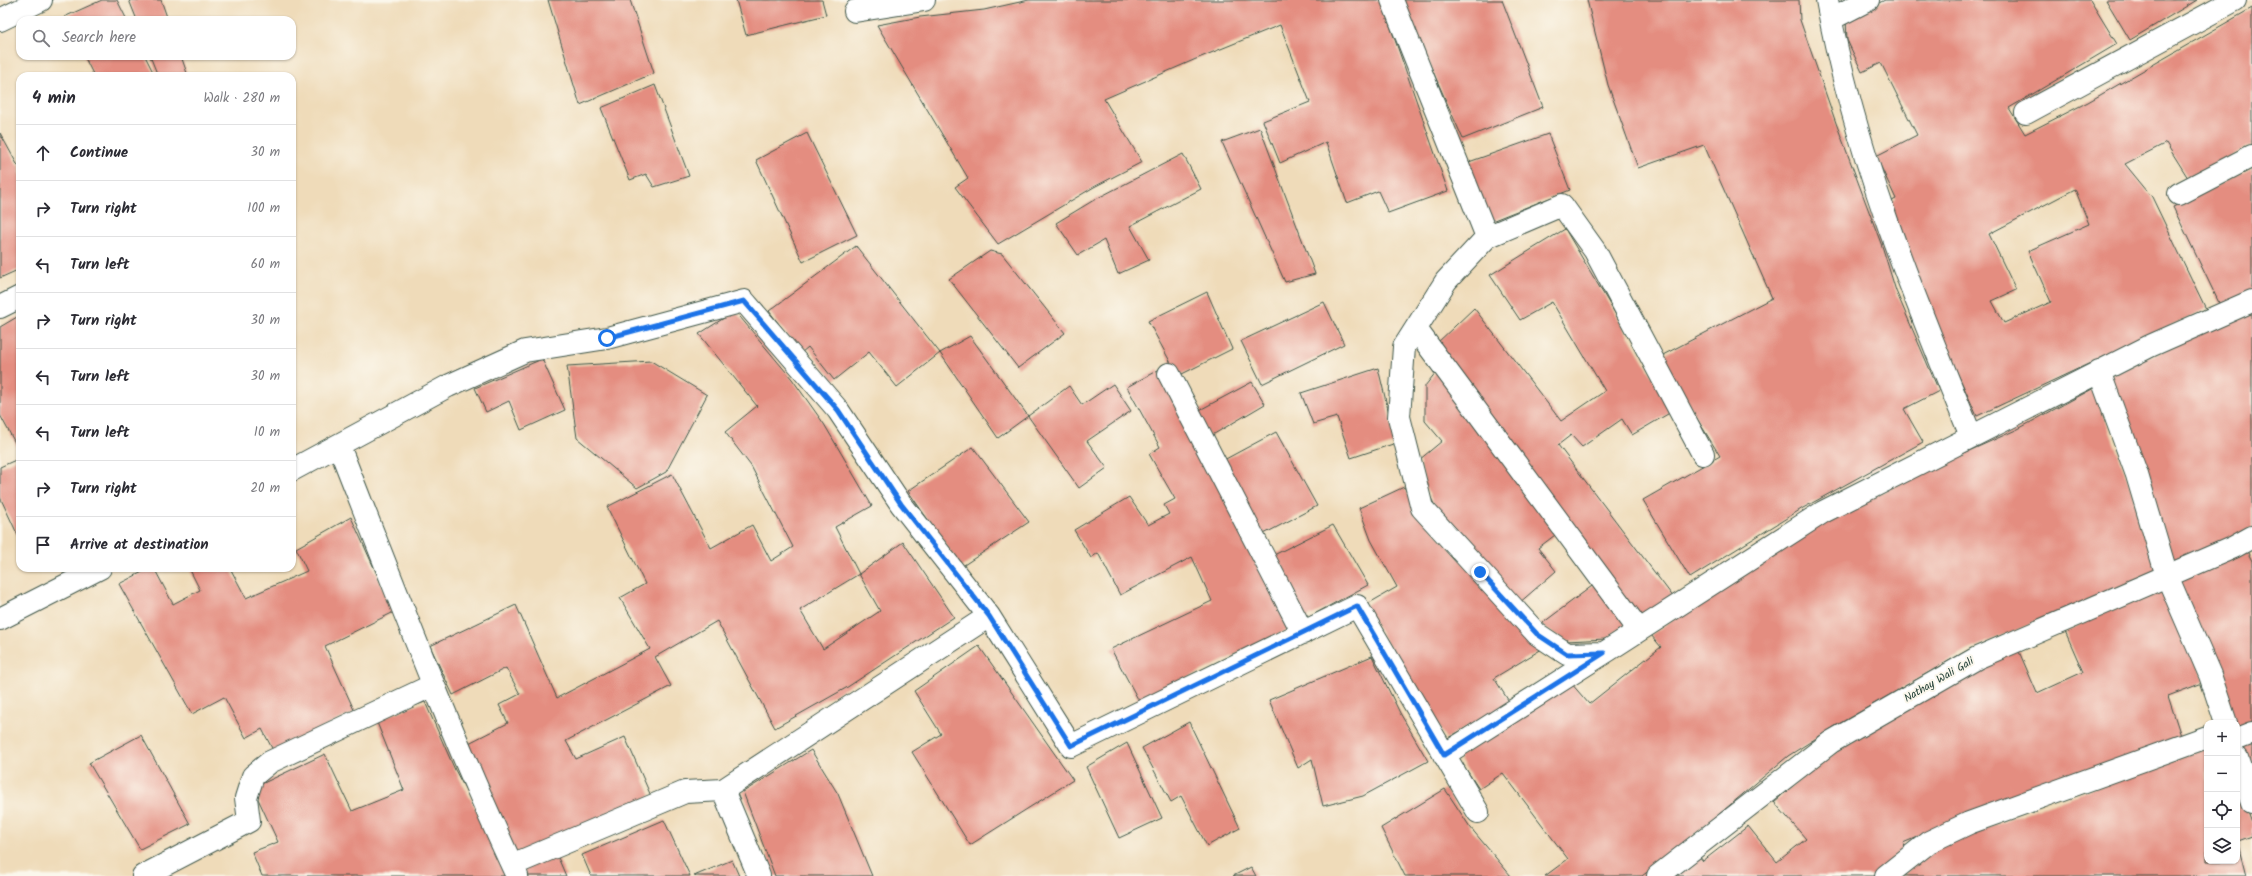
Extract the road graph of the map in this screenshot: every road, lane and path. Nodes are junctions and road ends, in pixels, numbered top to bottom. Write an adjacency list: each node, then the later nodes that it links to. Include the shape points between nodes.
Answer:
1 (41, 0): 8 (street)
2 (924, 0): 7 (street)
3 (1392, 0): 12 (street)
4 (1868, 0): 6 (street)
5 (2235, 0): 9 (street)
6 (1829, 10): 19 (street, via 1871,172 1896,250)
7 (855, 11)
8 (0, 20)
9 (2026, 112)
10 (2252, 156): 11 (street)
11 (2179, 194)
12 (1487, 236): 16 (street, via 1446,281); 21 (street, via 1562,205 1595,251)
13 (16, 299): 15 (street)
14 (2252, 301): 17 (street)
15 (0, 307)
16 (1416, 329): 28 (street); 30 (street, via 1404,348 1399,418 1422,508 1537,634 1567,654)
17 (2099, 371): 19 (street); 25 (street, via 2137,476)
18 (1169, 374): 29 (street)
19 (1971, 436): 28 (street, via 1823,512)
20 (339, 446): 22 (street); 26 (street, via 448,386 525,351 607,338 744,301 838,410 901,504); 31 (street)
21 (1703, 454)
22 (296, 468)
23 (2252, 537): 25 (street, Nathay Wali Gali)
24 (92, 572): 27 (street)
25 (2167, 576): 32 (street, via 2210,675); 44 (street, Nathay Wali Gali, via 1977,658 1831,742)
26 (989, 616): 29 (street, via 1071,746); 38 (street)
27 (0, 619)
28 (1639, 630): 30 (street)
29 (1303, 633): 36 (street, via 1357,606)
30 (1604, 653): 36 (street)
31 (433, 686): 41 (street, via 478,792); 42 (street, via 270,762 253,776 246,798 248,821)
32 (2225, 720)
33 (2252, 733): 35 (street)
34 (2204, 737): 45 (street, via 1968,823 1929,842)
35 (2240, 738)
36 (1444, 755): 40 (street)
37 (2240, 767): 39 (street)
38 (723, 790): 41 (street, via 684,792); 43 (street)
39 (2252, 803)
40 (1478, 812)
41 (515, 870)
42 (143, 876)
43 (759, 876)
44 (1658, 876)
45 (1886, 876)

